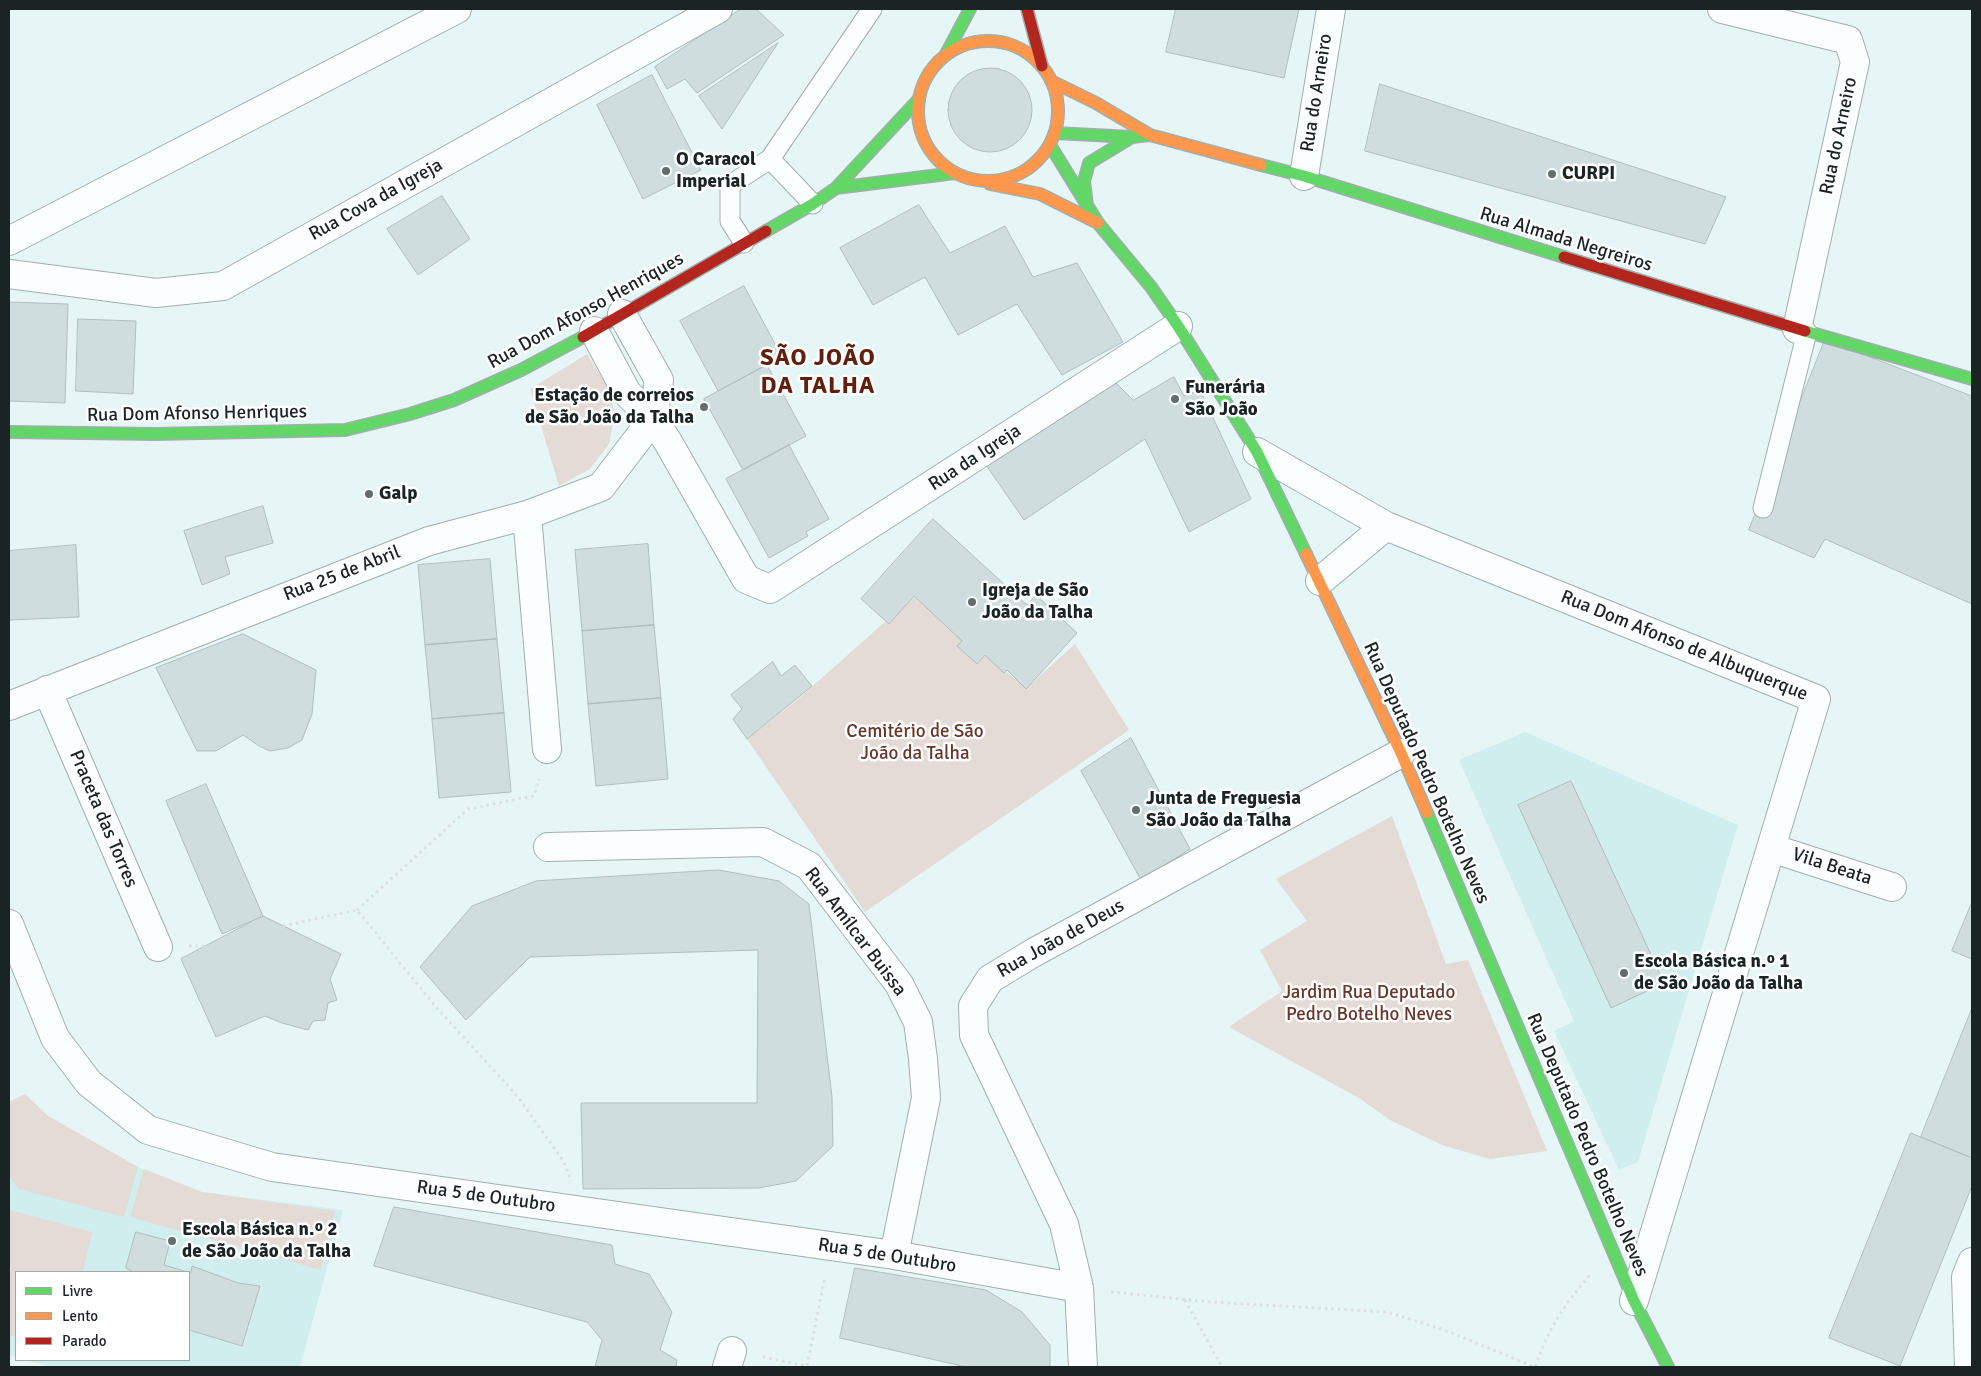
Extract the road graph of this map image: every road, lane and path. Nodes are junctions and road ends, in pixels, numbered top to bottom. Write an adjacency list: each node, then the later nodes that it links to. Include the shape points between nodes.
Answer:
1 (457, 9): 24 (street)
2 (718, 9): 26 (street, Rua Cova da Igreja, via 223,286 156,293)
3 (872, 9): 16 (lane)
4 (970, 9): 8 (street)
5 (1027, 9): 9 (street)
6 (1331, 9): 18 (street, Rua do Arneiro)
7 (1722, 9): 29 (street, Rua do Arneiro, via 1848,40 1855,62)
8 (946, 54): 9 (street, via 986,40 1007,43 1026,52); 11 (street, via 924,82)
9 (1042, 66): 10 (street)
10 (1051, 81): 12 (street, via 1057,98); 13 (street, Rua Almada Negreiros)
11 (919, 99): 17 (street, via 918,121 925,142 938,159); 20 (street, Rua Dom Afonso Henriques)
12 (1055, 133): 14 (street, Rua Almada Negreiros); 15 (street)
13 (1150, 135): 14 (street, Rua Almada Negreiros); 18 (street, Rua Almada Negreiros)
14 (1132, 137): 22 (street, via 1089,163 1084,181)
15 (1050, 145): 19 (street, via 1036,162 1018,175 997,181); 22 (street, Rua Deputado Pedro Botelho Neves)
16 (770, 159): 21 (lane); 25 (lane, via 730,185 730,221)
17 (955, 172): 19 (street); 20 (street, Rua Dom Afonso Henriques)
18 (1304, 176): 29 (street, Rua Almada Negreiros)
19 (975, 180): 23 (street, Rua Deputado Pedro Botelho Neves, via 1040,194)
20 (836, 188): 21 (street, Rua Dom Afonso Henriques)
21 (812, 204): 25 (street, Rua Dom Afonso Henriques)
22 (1087, 205): 23 (street, Rua Deputado Pedro Botelho Neves)
23 (1098, 224): 28 (street, Rua Deputado Pedro Botelho Neves, via 1151,287)
24 (9, 241)
25 (744, 243): 27 (street, Rua Dom Afonso Henriques)
26 (9, 274)
27 (622, 314): 30 (street, Rua Dom Afonso Henriques); 32 (street, via 659,380)
28 (1178, 326): 32 (street, Rua da Igreja, via 758,584); 34 (street, Rua Deputado Pedro Botelho Neves)
29 (1802, 330): 31 (street, Rua Almada Negreiros); 35 (lane)
30 (594, 331): 32 (street, Rua da Igreja, via 627,393); 33 (street, Rua Dom Afonso Henriques, via 521,370 454,400 345,430 155,434)
31 (1972, 379)
32 (653, 420): 36 (street, Rua 25 de Abril, via 601,487)
33 (9, 432)
34 (1257, 452): 37 (street, Rua Dom Afonso de Albuquerque); 38 (street, Rua Deputado Pedro Botelho Neves)
35 (1763, 508)
36 (527, 515): 39 (street, Rua 25 de Abril, via 429,540); 41 (street)
37 (1386, 526): 38 (street); 44 (street, Rua Dom Afonso de Albuquerque, via 1816,698)
38 (1320, 581): 42 (street, Rua Deputado Pedro Botelho Neves)
39 (47, 690): 40 (street, Rua 25 de Abril); 49 (street, Praceta das Torres)
40 (9, 706)
41 (547, 749): 46 (path, via 534,796 468,809)
42 (1401, 752): 52 (street, Rua Deputado Pedro Botelho Neves); 55 (street, Rua João de Deus, via 1033,953 990,979 972,1006 974,1035 1064,1224)
43 (548, 848): 53 (street, Rua Amílcar Buissa, via 763,842 809,866 899,984 918,1022 926,1098)
44 (1771, 848): 45 (street, Vila Beata); 57 (street, Rua Dom Afonso de Albuquerque)
45 (1892, 887)
46 (357, 910): 48 (path); 50 (path, via 436,1007 518,1097 564,1162)
47 (9, 924): 50 (street, Rua 5 de Outubro, via 55,1038 90,1083 148,1130 272,1167)
48 (283, 926)
49 (158, 947)
50 (581, 1211): 51 (street, Rua 5 de Outubro)
51 (830, 1247): 53 (street, Rua 5 de Outubro); 58 (path, via 807,1366)
52 (1613, 1251): 56 (path, via 1564,1305 1535,1367 1442,1329 1387,1312); 57 (street, Rua Deputado Pedro Botelho Neves)
53 (894, 1255): 55 (street, Rua 5 de Outubro)
54 (1972, 1262): 62 (street, via 1966,1277)
55 (1079, 1288): 56 (path); 59 (street, Rua João de Deus)
56 (1184, 1299): 60 (path)
57 (1634, 1301): 61 (street, Rua Deputado Pedro Botelho Neves)
58 (730, 1359)
59 (1083, 1367)
60 (1222, 1367)
61 (1668, 1367)
62 (1969, 1367)

